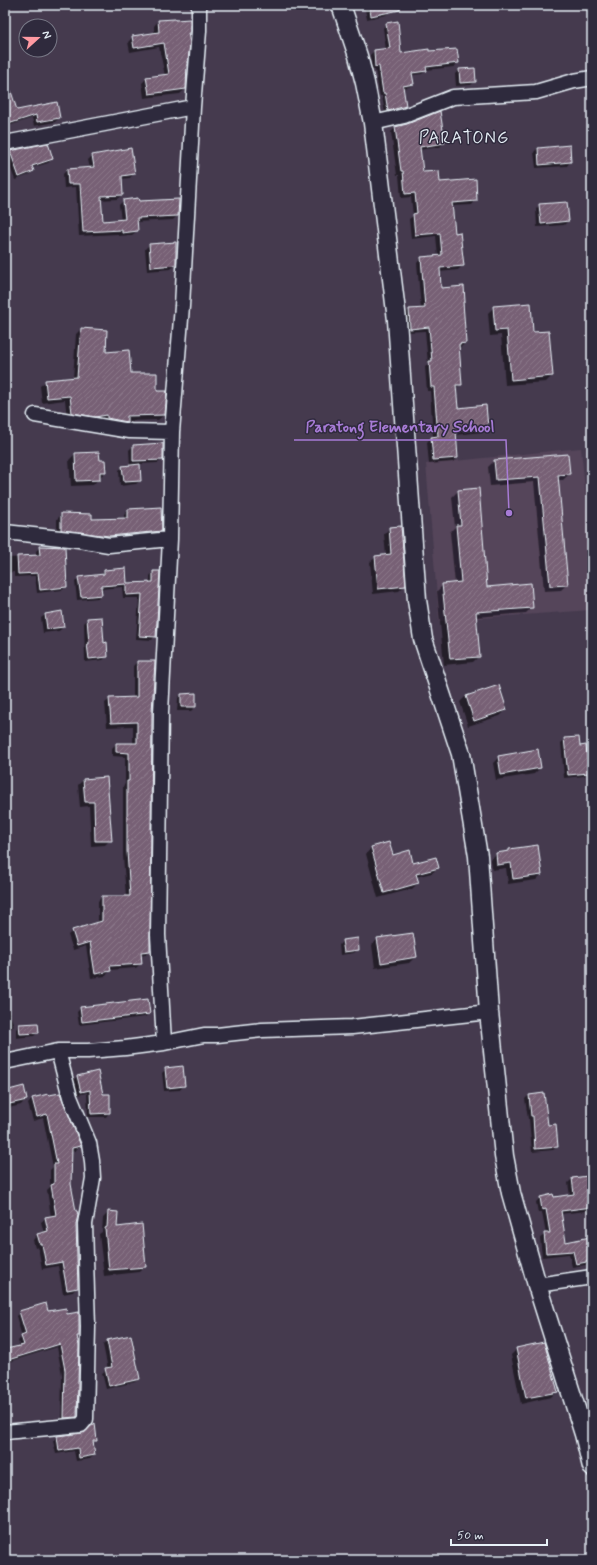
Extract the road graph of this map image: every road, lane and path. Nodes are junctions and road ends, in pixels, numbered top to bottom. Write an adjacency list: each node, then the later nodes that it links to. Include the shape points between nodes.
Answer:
1 (199, 5): 4 (street)
2 (341, 5): 5 (street, via 358,56)
3 (592, 78): 5 (street, via 536,92 453,97 404,116)
4 (194, 107): 6 (street); 8 (street)
5 (373, 123): 11 (street, via 397,320 420,628 460,754 478,856)
6 (5, 143)
7 (35, 415): 8 (street, via 123,430)
8 (172, 432): 10 (street)
9 (5, 532): 10 (street, via 109,545)
10 (170, 540): 12 (street, via 161,712 158,911)
11 (489, 1012): 12 (street, via 352,1027 262,1030); 16 (street, via 504,1156 511,1193)
12 (164, 1043): 13 (street, via 88,1051)
13 (58, 1051): 14 (street); 17 (street, via 70,1097 89,1143 92,1161 93,1178 85,1224 88,1327 86,1419 81,1425)
14 (5, 1062)
15 (592, 1277): 16 (street)
16 (537, 1285): 18 (street)
17 (5, 1432)
18 (592, 1467)

